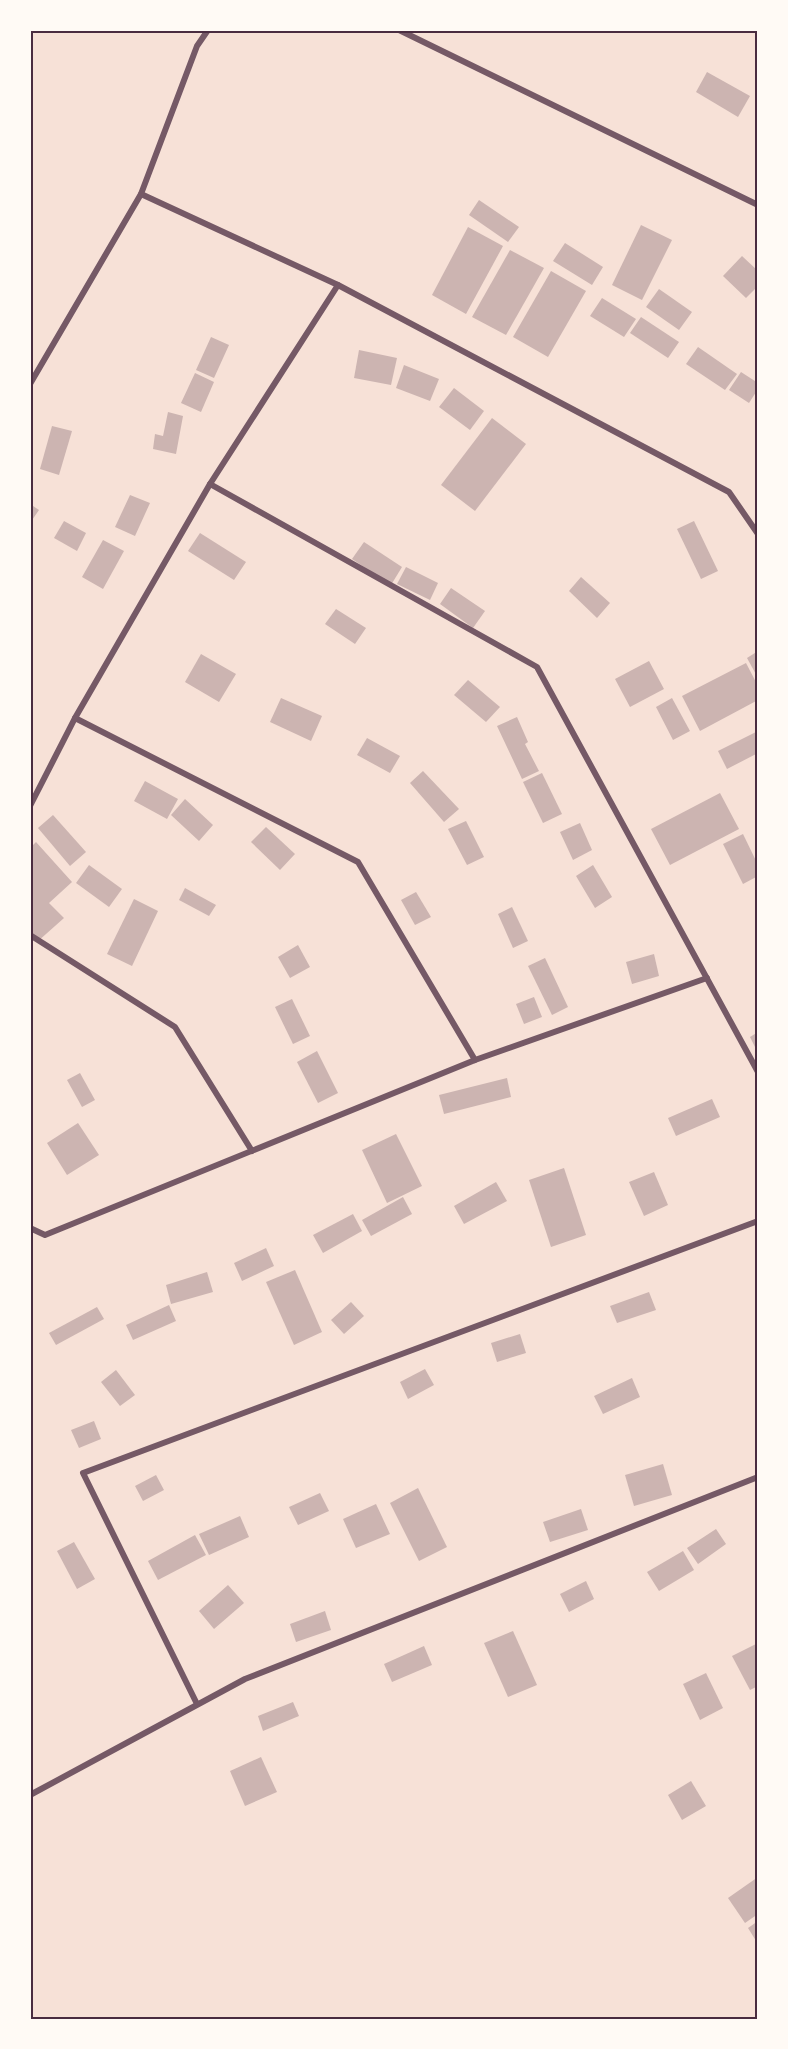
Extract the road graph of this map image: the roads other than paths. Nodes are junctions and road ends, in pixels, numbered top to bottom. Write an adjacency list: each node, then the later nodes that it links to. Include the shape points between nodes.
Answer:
1 (208, 30): 3 (street, via 197,46)
2 (399, 30): 4 (street)
3 (141, 194): 5 (street); 6 (street)
4 (758, 205)
5 (338, 285): 7 (street); 8 (street, via 729,492)
6 (30, 384)
7 (210, 484): 9 (street); 12 (street, via 537,667)
8 (758, 534)
9 (75, 718): 10 (street); 13 (street, via 358,862)
10 (30, 806)
11 (30, 935): 15 (street, via 175,1027)
12 (707, 978): 13 (street); 14 (street)
13 (475, 1060): 15 (street)
14 (758, 1072)
15 (252, 1151): 17 (street, via 45,1235)
16 (758, 1221): 19 (street, via 83,1473)
17 (30, 1228)
18 (758, 1476): 19 (street, via 244,1679)
19 (197, 1704): 20 (street)
20 (30, 1795)

